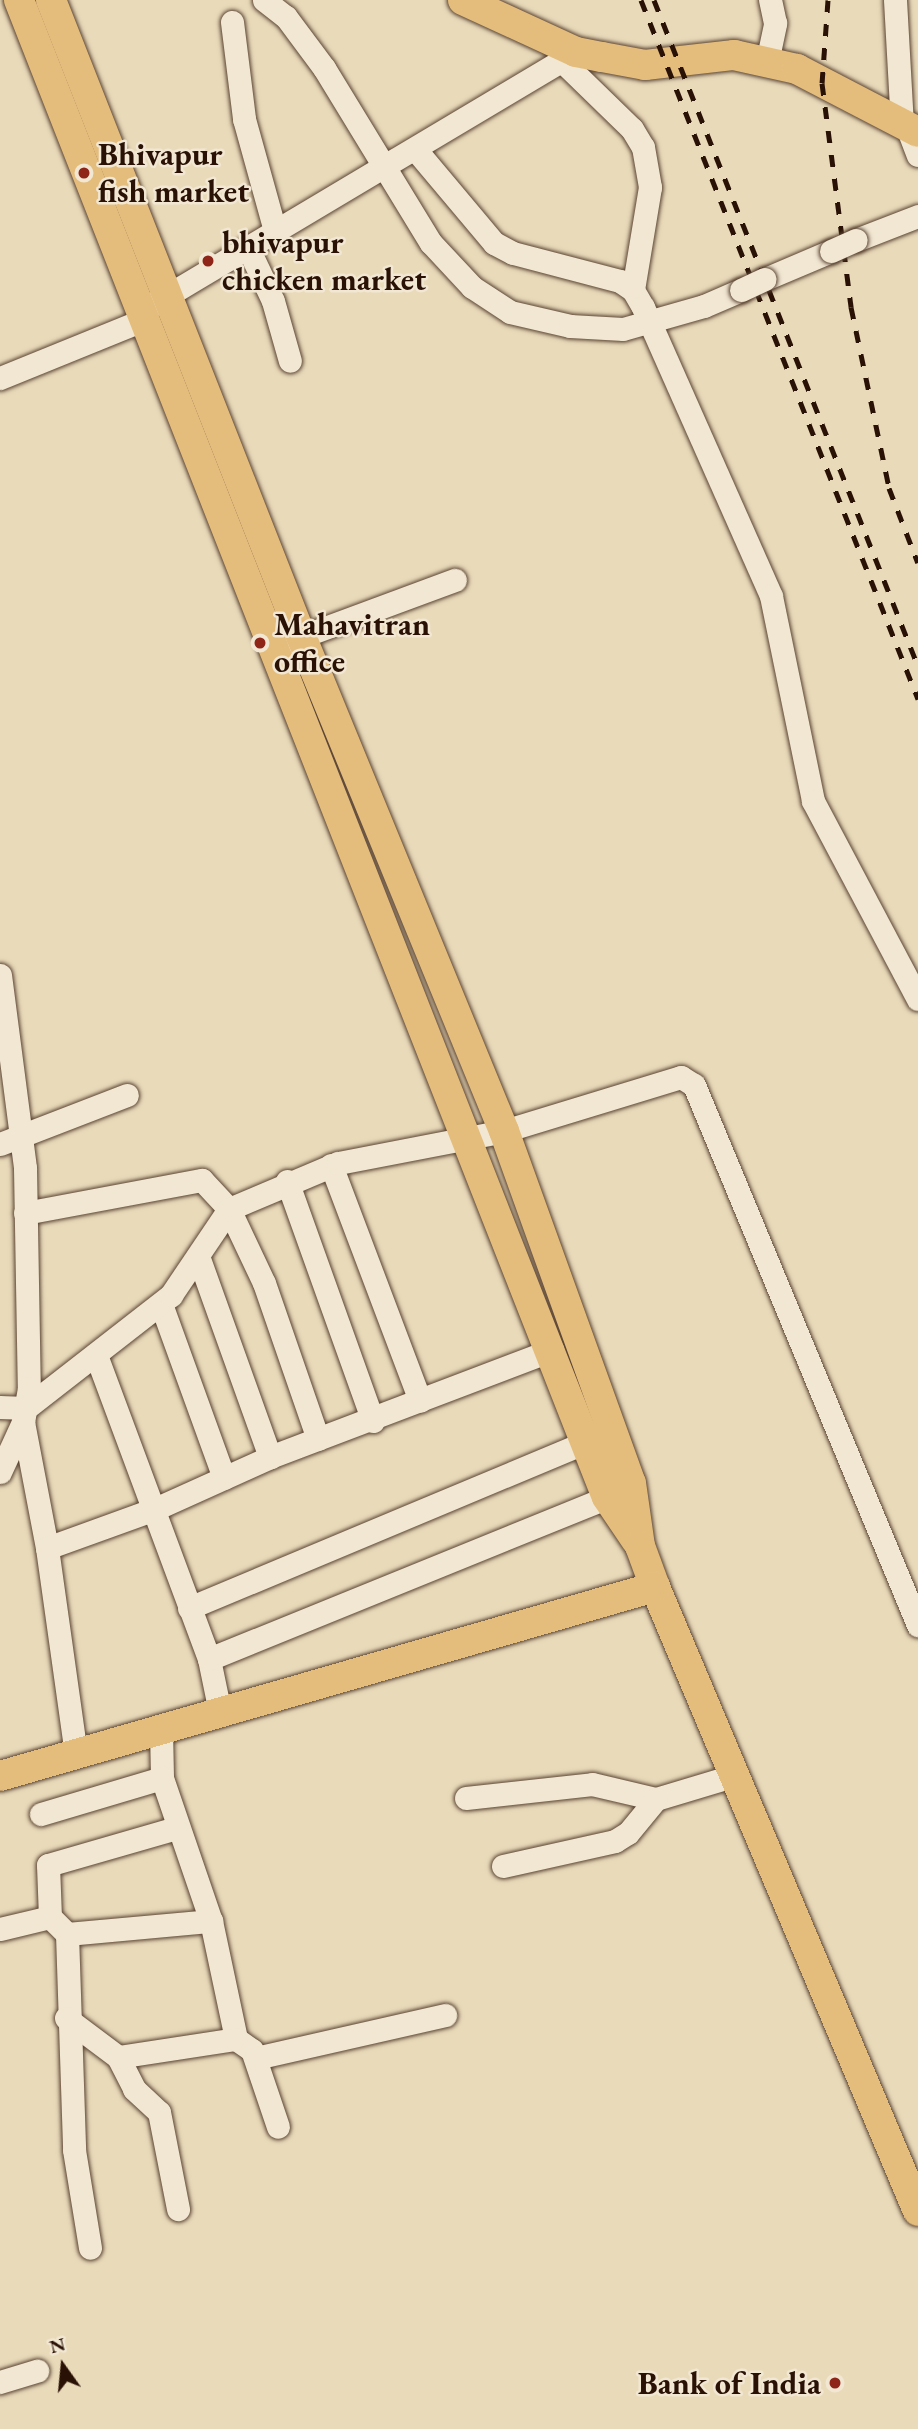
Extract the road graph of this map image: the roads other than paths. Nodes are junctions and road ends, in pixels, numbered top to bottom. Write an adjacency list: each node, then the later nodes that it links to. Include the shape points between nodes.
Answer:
1 (19, 0): 19 (main road)
2 (51, 0): 18 (main road)
3 (264, 0): 13 (street, via 286,17 324,68)
4 (770, 0): 9 (street, via 775,23)
5 (895, 0): 10 (street)
6 (471, 1): 8 (main road)
7 (232, 22): 15 (street, via 244,119)
8 (568, 56): 9 (main road, via 645,65 734,55); 11 (street); 17 (street, via 643,147 650,187)
9 (767, 62): 10 (main road, via 797,69)
10 (909, 128): 12 (street)
11 (415, 149): 13 (street); 17 (street, via 494,243 513,253 620,281)
12 (918, 155)
13 (384, 168): 15 (street); 20 (street, via 432,243 472,286 510,312 570,326)
14 (918, 216): 20 (street, bridge, via 741,290)
15 (276, 234): 16 (street)
16 (249, 250): 18 (street); 21 (street, via 273,301)
17 (633, 290): 20 (street)
18 (168, 297): 19 (street); 24 (main road)
19 (143, 314): 22 (street); 25 (main road)
20 (650, 321): 27 (street, via 771,596 813,802)
21 (290, 361)
22 (0, 378)
23 (455, 580): 24 (street)
24 (301, 636): 25 (street); 29 (main road)
25 (271, 649): 30 (main road)
26 (0, 975): 31 (street)
27 (918, 999)
28 (127, 1095): 31 (street)
29 (504, 1130): 30 (street); 51 (main road, via 631,1483); 55 (street, via 670,1078 681,1077 694,1085)
30 (468, 1139): 32 (street); 38 (main road)
31 (9, 1141): 35 (street, via 25,1168)
32 (331, 1166): 33 (street); 40 (street)
33 (287, 1181): 34 (street); 43 (street)
34 (229, 1209): 35 (street, via 195,1178); 36 (street); 44 (street, via 264,1283)
35 (25, 1213): 42 (street, via 29,1388)
36 (198, 1256): 37 (street); 46 (street)
37 (161, 1304): 39 (street); 48 (street)
38 (552, 1350): 40 (street); 45 (main road)
39 (96, 1354): 42 (street); 50 (street)
40 (420, 1401): 43 (street)
41 (0, 1406): 42 (street)
42 (24, 1415): 47 (street); 52 (street)
43 (373, 1421): 44 (street)
44 (318, 1439): 46 (street)
45 (586, 1441): 49 (main road); 54 (street)
46 (270, 1457): 48 (street)
47 (0, 1472)
48 (224, 1478): 50 (street)
49 (607, 1497): 51 (main road); 56 (street)
50 (155, 1509): 52 (street); 54 (street)
51 (640, 1546): 53 (main road)
52 (47, 1548): 59 (street)
53 (655, 1587): 57 (main road); 61 (main road)
54 (189, 1608): 56 (street)
55 (918, 1625)
56 (209, 1659): 57 (street)
57 (220, 1712): 58 (main road)
58 (161, 1729): 59 (main road); 62 (street)
59 (76, 1754): 60 (main road)
60 (0, 1776)
61 (732, 1776): 64 (street); 79 (main road)
62 (162, 1778): 65 (street); 66 (street)
63 (466, 1798): 64 (street, via 592,1784)
64 (656, 1799): 67 (street, via 622,1837)
65 (41, 1814)
66 (176, 1828): 68 (street, via 48,1866); 69 (street)
67 (503, 1866)
68 (50, 1917): 70 (street); 71 (street)
69 (211, 1921): 71 (street); 74 (street)
70 (0, 1929)
71 (67, 1934): 73 (street)
72 (445, 2015): 76 (street)
73 (66, 2018): 75 (street); 80 (street, via 74,2150)
74 (236, 2039): 75 (street); 76 (street, via 252,2049)
75 (118, 2057): 78 (street, via 134,2089 159,2112)
76 (256, 2058): 77 (street)
77 (278, 2127)
78 (178, 2209)
79 (918, 2211)
80 (90, 2248)
81 (37, 2371): 82 (street)
82 (0, 2382)

